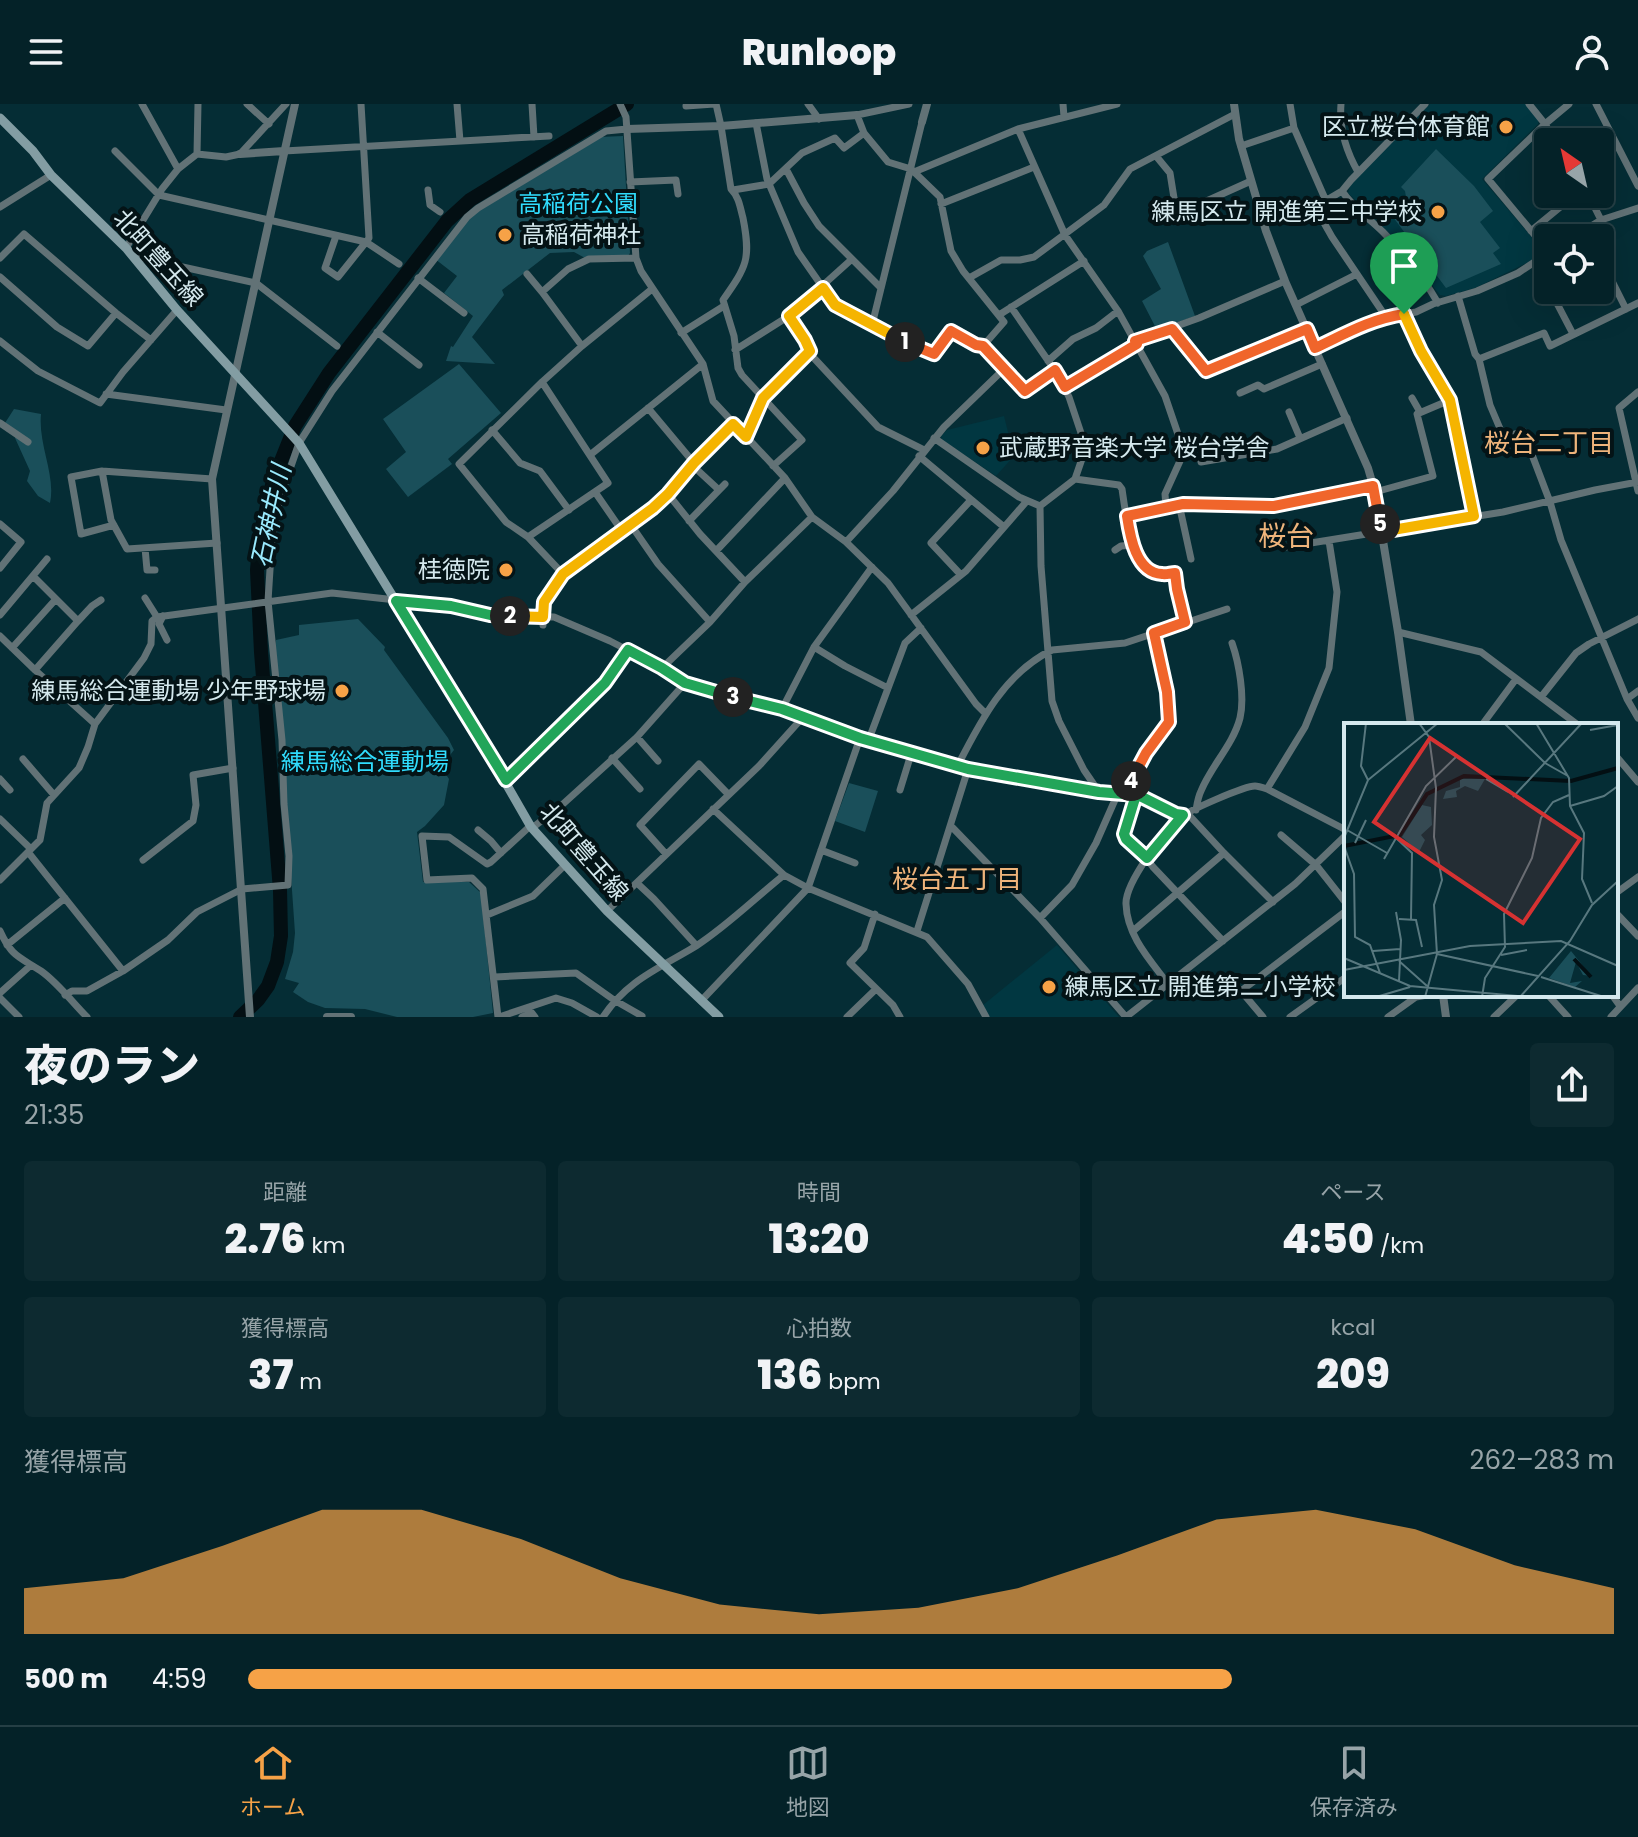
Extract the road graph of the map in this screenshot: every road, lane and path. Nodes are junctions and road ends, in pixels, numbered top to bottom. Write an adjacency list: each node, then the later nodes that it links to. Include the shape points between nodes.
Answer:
1 (142, 104): 49 (street)
2 (198, 104): 45 (street)
3 (247, 104): 30 (street)
4 (286, 104): 30 (street)
5 (295, 104): 44 (street)
6 (361, 104): 42 (street)
7 (457, 104): 40 (street)
8 (532, 104): 39 (street)
9 (620, 104): 35 (street)
10 (715, 104): 22 (street); 32 (street)
11 (808, 104): 27 (street)
12 (903, 104): 24 (street)
13 (927, 104): 28 (street)
14 (1063, 104): 25 (street)
15 (1117, 104): 25 (street)
16 (1290, 104): 33 (street)
17 (1341, 104): 52 (street, via 1339,122)
18 (1425, 104): 52 (street)
19 (1529, 104): 31 (street)
20 (1569, 104): 31 (street)
21 (1596, 104): 57 (street)
22 (686, 106)
23 (1234, 109): 41 (street); 47 (street)
24 (857, 115): 27 (street); 37 (street)
25 (1064, 117): 36 (street)
26 (0, 118): 53 (main road, 北町豊玉線)
27 (819, 119): 29 (street)
28 (922, 122): 51 (street)
29 (756, 123): 32 (street); 56 (street)
30 (269, 124): 46 (street)
31 (1545, 124): 34 (street); 73 (street, via 1488,179)
32 (721, 126): 35 (street); 59 (street)
33 (1294, 128): 41 (street); 63 (street)
34 (1547, 128)
35 (627, 129): 55 (street); 88 (street, via 606,131 478,208)
36 (1018, 129): 48 (street); 51 (street)
37 (864, 133): 50 (street, via 844,148 835,138 802,153); 51 (street, via 888,162)
38 (549, 136): 39 (street)
39 (534, 137): 40 (street)
40 (460, 141): 42 (street)
41 (1241, 146): 54 (street)
42 (363, 147): 44 (street); 77 (street)
43 (115, 151): 62 (street)
44 (284, 151): 46 (street); 70 (street)
45 (197, 154): 46 (street); 49 (street)
46 (240, 154)
47 (1156, 156): 54 (street, via 1170,173 1181,208); 74 (street, via 1130,169 1104,205)
48 (1034, 167): 64 (street); 74 (street)
49 (178, 169): 62 (street)
50 (786, 169): 56 (street); 81 (street, via 819,226)
51 (912, 170): 64 (street); 94 (street)
52 (1358, 172): 60 (street)
53 (51, 175): 65 (street); 78 (main road, 北町豊玉線)
54 (1251, 181): 90 (street)
55 (630, 182): 61 (street, via 676,180); 80 (street)
56 (769, 184): 59 (street); 93 (street, via 798,252)
57 (1638, 186)
58 (428, 190): 69 (street, via 430,205)
59 (733, 190): 102 (street, via 748,247 746,263)
60 (1342, 191): 63 (street); 98 (street, via 1415,269)
61 (678, 194)
62 (159, 195): 70 (street); 78 (street)
63 (1326, 201): 86 (street, via 1315,207)
64 (941, 204): 89 (street, via 951,251)
65 (0, 207)
66 (1559, 208): 73 (street)
67 (1595, 208): 71 (street)
68 (1638, 208): 71 (street)
69 (440, 212)
70 (269, 220): 76 (street); 91 (street)
71 (1601, 220): 72 (street)
72 (1594, 224)
73 (1531, 231): 75 (street)
74 (1065, 235): 82 (street); 89 (street, via 1034,257 1001,260)
75 (1534, 235)
76 (336, 236): 77 (street); 77 (street, via 325,268 338,277)
77 (366, 242): 84 (street)
78 (130, 252): 91 (street); 105 (main road, 北町豊玉線)
79 (0, 258): 107 (street, via 24,234)
80 (636, 258): 95 (street); 96 (street, via 589,259)
81 (852, 259): 93 (street); 94 (street)
82 (1084, 261): 103 (street); 106 (street)
83 (1534, 262): 97 (street)
84 (399, 264)
85 (527, 274): 96 (street)
86 (1357, 274): 101 (street); 112 (street)
87 (0, 277): 107 (street, via 57,327 88,346)
88 (418, 278): 108 (street); 116 (street)
89 (969, 278): 110 (street)
90 (1285, 281): 101 (street); 114 (street)
91 (256, 283): 122 (street); 135 (street)
92 (1614, 285): 104 (street)
93 (822, 287): 111 (street); 113 (street, via 835,305)
94 (881, 288): 113 (street)
95 (652, 289): 117 (street); 123 (street)
96 (542, 292): 123 (street)
97 (1458, 296): 98 (street); 128 (street)
98 (1438, 303): 109 (street)
99 (1638, 303): 104 (street)
100 (1557, 304): 118 (street)
101 (1296, 305): 115 (street)
102 (724, 306): 117 (street); 126 (street)
103 (1011, 307): 110 (street); 129 (street)
104 (1626, 309): 118 (street)
105 (177, 310): 119 (street); 135 (main road, 北町豊玉線)
106 (1118, 311): 121 (street); 129 (street)
107 (116, 313): 119 (street)
108 (464, 313)
109 (1404, 314): 112 (street); 143 (street)
110 (999, 315): 124 (street, via 1004,322)
111 (789, 316): 126 (street); 127 (street)
112 (1386, 317): 125 (street)
113 (872, 325): 124 (street, via 934,354 951,331)
114 (1172, 329): 115 (street, via 1206,371); 121 (street)
115 (1307, 329): 125 (street)
116 (377, 332): 132 (street); 156 (street)
117 (681, 333): 130 (street)
118 (1573, 334): 128 (street, via 1550,346 1544,333)
119 (151, 340): 140 (street)
120 (0, 341): 140 (street, via 38,371 100,403)
121 (1136, 343): 137 (street); 175 (street, via 1165,396 1180,440 1180,461 1165,494)
122 (337, 346)
123 (582, 346): 136 (street)
124 (983, 346): 133 (street)
125 (1315, 348): 131 (street)
126 (735, 350): 141 (street, via 742,375)
127 (810, 351): 141 (street); 157 (street, via 878,427)
128 (1479, 359): 172 (street, via 1504,438 1523,431)
129 (1048, 361): 134 (street)
130 (703, 364): 144 (street); 150 (street, via 713,401)
131 (1322, 364): 139 (street, via 1264,389 1258,385); 148 (street)
132 (419, 365)
133 (1005, 368): 134 (street, via 1025,391); 153 (street)
134 (1055, 370): 137 (street)
135 (236, 375): 145 (street); 156 (main road, 北町豊玉線)
136 (542, 382): 151 (street); 158 (street)
137 (1065, 387): 165 (street, via 1085,450)
138 (1638, 392): 166 (street, via 1619,408)
139 (1240, 393)
140 (106, 394): 145 (street)
141 (763, 398): 152 (street); 161 (street, via 802,440)
142 (1412, 398): 147 (street)
143 (1450, 400): 147 (street); 178 (street)
144 (648, 408): 158 (street); 160 (street)
145 (226, 410): 164 (street)
146 (1289, 412): 154 (street)
147 (1420, 412): 167 (street, via 1433,476)
148 (1347, 418): 154 (street); 167 (street)
149 (0, 423): 155 (street)
150 (733, 424): 152 (street); 160 (street)
151 (492, 430): 176 (street, via 520,463 540,471); 187 (street, via 459,464 506,522)
152 (746, 437): 161 (street)
153 (934, 438): 157 (street); 171 (street)
154 (1300, 438): 159 (street, via 1277,449)
155 (28, 442)
156 (299, 443): 208 (street, via 280,498); 209 (main road, 北町豊玉線)
157 (922, 453): 170 (street); 189 (street)
158 (590, 455): 168 (street, via 608,483)
159 (1201, 462)
160 (693, 464): 169 (street); 180 (street, via 722,487)
161 (773, 466): 163 (street)
162 (102, 471): 164 (street); 182 (street); 182 (street, via 71,477 81,534)
163 (785, 478): 179 (street); 195 (street)
164 (212, 479): 190 (street)
165 (1075, 479): 174 (street); 177 (street, via 1119,485)
166 (1637, 485): 172 (street)
167 (1374, 489): 173 (street, via 1274,506); 186 (street)
168 (595, 492): 176 (street); 185 (street)
169 (668, 494): 180 (street); 183 (street)
170 (971, 500): 184 (street); 202 (street, via 931,543)
171 (1026, 502): 174 (street); 184 (street)
172 (1550, 502): 178 (street); 224 (street)
173 (1179, 504): 175 (street); 197 (street)
174 (1040, 506): 230 (street)
175 (1166, 506): 177 (street)
176 (569, 510): 187 (street)
177 (1127, 516): 191 (street)
178 (1474, 516): 186 (street)
179 (812, 517): 189 (street); 204 (street)
180 (689, 521): 195 (street)
181 (0, 524): 199 (street, via 21,542)
182 (114, 525): 193 (street, via 127,549)
183 (631, 525): 185 (street); 218 (street)
184 (1004, 527): 202 (street)
185 (622, 531): 201 (street)
186 (1381, 532): 188 (street); 221 (street)
187 (528, 537): 201 (street)
188 (1329, 541): 192 (street); 262 (street, via 1337,592 1329,668 1305,727)
189 (846, 542): 198 (street)
190 (217, 543): 193 (street); 210 (street)
191 (1132, 545): 194 (street); 219 (street, via 1144,567 1159,575 1175,573)
192 (1286, 547)
193 (145, 548): 200 (street, via 147,570)
194 (1115, 550)
195 (716, 551): 204 (street)
196 (47, 559): 203 (street)
197 (1191, 559)
198 (872, 567): 213 (street); 227 (street)
199 (0, 568)
200 (155, 570)
201 (563, 574): 217 (street, via 544,602)
202 (961, 575): 213 (street)
203 (33, 576): 206 (street); 212 (street)
204 (745, 582): 218 (street)
205 (145, 598): 214 (street)
206 (56, 599): 216 (street); 228 (street)
207 (101, 600): 216 (street)
208 (267, 601): 209 (street, via 332,593); 210 (street); 294 (street, via 282,740 288,885)
209 (396, 601): 217 (street); 259 (main road, 北町豊玉線)
210 (221, 608): 214 (street); 256 (street)
211 (1227, 609): 219 (street)
212 (0, 615)
213 (911, 615): 220 (street)
214 (160, 617): 225 (street); 246 (street, via 152,621 144,658)
215 (1638, 619): 224 (street)
216 (78, 621): 232 (street)
217 (543, 621): 229 (street, via 554,617)
218 (710, 622): 231 (street)
219 (1185, 622): 222 (street)
220 (921, 628): 235 (street, via 905,643); 240 (street)
221 (1398, 632): 233 (street, via 1481,652); 243 (street)
222 (1154, 633): 230 (street, via 1125,643); 266 (street, via 1169,722)
223 (0, 636): 228 (street)
224 (1602, 638): 237 (street, via 1576,653); 238 (street)
225 (167, 640)
226 (1232, 643): 271 (street, via 1238,659 1240,717)
227 (814, 647): 235 (street); 239 (street)
228 (12, 648): 232 (street)
229 (628, 650): 231 (street); 259 (street, via 605,683)
230 (1049, 652): 240 (street, via 1019,672); 265 (street, via 1054,710)
231 (662, 668): 234 (street)
232 (35, 670): 246 (street)
233 (1516, 679): 237 (street); 244 (street)
234 (685, 683): 239 (street); 247 (street)
235 (888, 688): 249 (street)
236 (1638, 691): 238 (street)
237 (1541, 697): 245 (street)
238 (1627, 699): 242 (street)
239 (782, 709): 241 (street)
240 (985, 713): 255 (street)
241 (804, 716): 248 (street); 267 (street)
242 (1638, 718)
243 (1411, 723)
244 (1483, 723)
245 (1575, 723)
246 (95, 724): 268 (street, via 79,768)
247 (637, 737): 251 (street); 254 (street)
248 (860, 738): 249 (street); 280 (street)
249 (869, 739): 250 (street)
250 (912, 751): 255 (street); 264 (street)
251 (612, 758): 261 (street); 274 (street)
252 (1618, 758): 260 (street)
253 (23, 759): 268 (street)
254 (658, 761)
255 (958, 765): 257 (street)
256 (233, 768): 285 (street, via 193,775 193,821); 294 (street)
257 (968, 769): 265 (street); 273 (street)
258 (0, 779): 263 (street)
259 (506, 780): 274 (main road, 北町豊玉線)
260 (1638, 782)
261 (640, 789)
262 (1267, 789): 271 (street, via 1249,787); 276 (street)
263 (10, 790)
264 (900, 790)
265 (1099, 792): 266 (street)
266 (1121, 793): 269 (street); 305 (street, via 1072,885)
267 (728, 794): 270 (street); 283 (street, via 699,764 640,825)
268 (54, 795): 279 (street, via 47,803 40,840)
269 (1136, 795): 271 (street); 284 (street, via 1124,834)
270 (713, 809): 283 (street); 289 (street)
271 (1189, 813): 282 (street); 284 (street)
272 (0, 819): 279 (street)
273 (951, 826): 305 (street); 307 (street)
274 (531, 827): 281 (street); 287 (main road, 北町豊玉線)
275 (478, 830): 281 (street)
276 (1344, 831)
277 (1344, 834): 288 (street)
278 (1281, 835): 288 (street)
279 (30, 850): 291 (street); 297 (street)
280 (821, 850): 286 (street); 293 (street)
281 (501, 853): 303 (street, via 487,864 449,837 422,836 427,880 472,878 483,889)
282 (1224, 853): 296 (street); 299 (street)
283 (666, 854): 292 (street)
284 (1147, 858): 296 (street); 308 (street, via 1126,899)
285 (143, 860)
286 (855, 863)
287 (565, 865): 300 (main road, 北町豊玉線); 303 (street, via 533,896)
288 (1316, 865): 298 (street); 299 (street)
289 (784, 875): 293 (street); 312 (street)
290 (1638, 877): 295 (street)
291 (0, 880)
292 (637, 883): 300 (street); 312 (street)
293 (808, 888): 302 (street); 329 (street)
294 (242, 889): 315 (street, via 197,912); 334 (street)
295 (1618, 892)
296 (1178, 893): 308 (street); 310 (street)
297 (65, 898): 311 (street); 315 (street)
298 (1344, 900)
299 (1273, 902): 310 (street)
300 (607, 911): 313 (main road, 北町豊玉線)
301 (1344, 913): 345 (street, via 1241,991)
302 (875, 914): 307 (street); 320 (street, via 864,948 850,963)
303 (487, 915): 316 (street)
304 (1618, 915): 309 (street)
305 (1040, 918): 318 (street, via 1126,1017)
306 (0, 931): 311 (street)
307 (917, 931): 344 (street, via 968,984)
308 (1133, 931): 318 (street)
309 (1638, 936)
310 (1223, 941): 318 (street)
311 (7, 945): 314 (street)
312 (696, 945): 313 (street)
313 (662, 965): 328 (street); 329 (main road, 北町豊玉線)
314 (30, 966): 321 (street); 322 (street)
315 (123, 971): 322 (street, via 87,991)
316 (495, 977): 328 (street, via 576,973); 337 (street)
317 (1344, 978): 346 (street)
318 (1168, 984)
319 (1638, 988): 330 (street)
320 (876, 989): 342 (street); 343 (street)
321 (0, 995): 332 (street)
322 (65, 995): 333 (street)
323 (1414, 997): 347 (street)
324 (1443, 997): 348 (street)
325 (1515, 997): 349 (street)
326 (1550, 997): 350 (street)
327 (1613, 997): 330 (street)
328 (614, 1000): 331 (street); 340 (street)
329 (701, 1001): 341 (main road, 北町豊玉線)
330 (1619, 1008): 351 (street); 352 (street)
331 (642, 1016)
332 (19, 1017)
333 (87, 1017)
334 (250, 1017)
335 (327, 1017): 336 (street)
336 (351, 1017)
337 (498, 1017): 340 (street, via 556,998)
338 (522, 1017): 339 (street)
339 (535, 1017)
340 (600, 1017)
341 (719, 1017)
342 (847, 1017)
343 (900, 1017)
344 (986, 1017)
345 (1263, 1017)
346 (1290, 1017)
347 (1388, 1017)
348 (1446, 1017)
349 (1495, 1017)
350 (1568, 1017)
351 (1611, 1017)
352 (1625, 1017)

